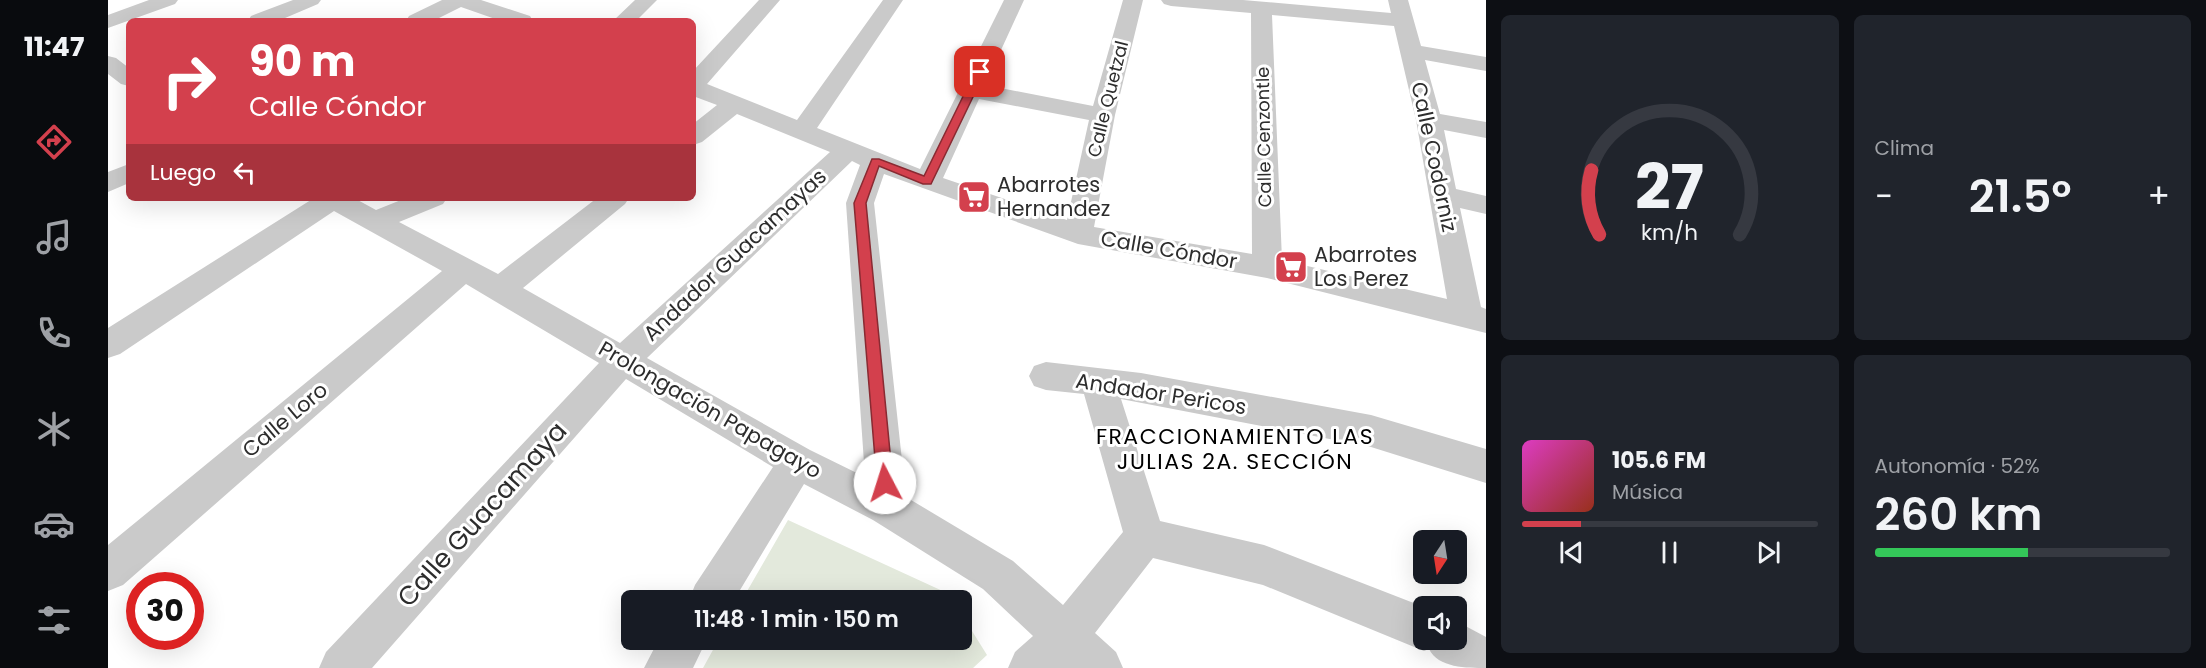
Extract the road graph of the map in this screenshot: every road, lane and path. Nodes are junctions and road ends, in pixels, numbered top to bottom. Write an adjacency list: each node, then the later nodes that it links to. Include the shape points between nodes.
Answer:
1 (168, 0): 18 (street)
2 (311, 0): 13 (street)
3 (460, 0): 14 (street); 15 (street)
4 (532, 0): 16 (street)
5 (646, 0): 17 (street)
6 (770, 0): 21 (street)
7 (894, 0): 28 (street)
8 (1014, 0): 23 (street)
9 (1133, 0): 25 (street, Calle Quetzal)
10 (1171, 0): 11 (street)
11 (1261, 8): 12 (street); 42 (street, Calle Cenzontle)
12 (1400, 10): 19 (street, Calle Codorniz)
13 (266, 18)
14 (423, 18)
15 (514, 18)
16 (521, 18)
17 (627, 18)
18 (108, 22)
19 (1412, 51): 20 (street); 26 (street, Calle Codorniz)
20 (1486, 64)
21 (696, 83)
22 (696, 87): 24 (street, Calle Cóndor)
23 (972, 90): 25 (street); 32 (street)
24 (735, 103): 28 (street, Calle Cóndor); 29 (street)
25 (1103, 115): 41 (street, Calle Quetzal)
26 (1429, 120): 27 (street); 34 (street, Calle Codorniz)
27 (1486, 130)
28 (802, 131): 30 (street, Calle Cóndor)
29 (696, 135)
30 (862, 155): 32 (street, Calle Cóndor); 47 (street, Andador Guacamayas); 52 (street, via 860,203)
31 (126, 174): 33 (street)
32 (927, 182): 41 (street, Calle Cóndor)
33 (108, 183)
34 (1443, 195): 39 (street); 45 (street, Calle Codorniz)
35 (327, 201): 46 (street)
36 (337, 201): 40 (street, Prolongación Papagayo)
37 (425, 201): 40 (street)
38 (611, 201): 44 (street)
39 (1486, 205)
40 (374, 221): 43 (street, Prolongación Papagayo)
41 (1078, 234): 42 (street, Calle Cóndor)
42 (1268, 267): 45 (street, Calle Cóndor)
43 (463, 270): 44 (street, Prolongación Papagayo); 54 (street, Calle Loro)
44 (500, 289): 47 (street, Prolongación Papagayo)
45 (1480, 325)
46 (108, 345)
47 (622, 361): 50 (street, Prolongación Papagayo); 61 (street, Calle Guacamaya)
48 (1046, 376): 49 (street, Andador Pericos)
49 (1098, 381): 51 (street, Andador Pericos, via 1371,431); 53 (street)
50 (797, 462): 52 (street, Prolongación Papagayo); 55 (street)
51 (1486, 466)
52 (887, 507): 57 (street, Prolongación Papagayo, via 998,575)
53 (1145, 537): 56 (street, via 1264,566); 57 (street)
54 (108, 571)
55 (716, 590)
56 (1413, 625)
57 (1065, 636): 63 (street); 64 (street, Prolongación Papagayo)
58 (678, 650): 62 (street)
59 (1466, 650): 60 (street)
60 (1486, 662)
61 (342, 668)
62 (667, 668)
63 (1031, 668)
64 (1100, 668)

